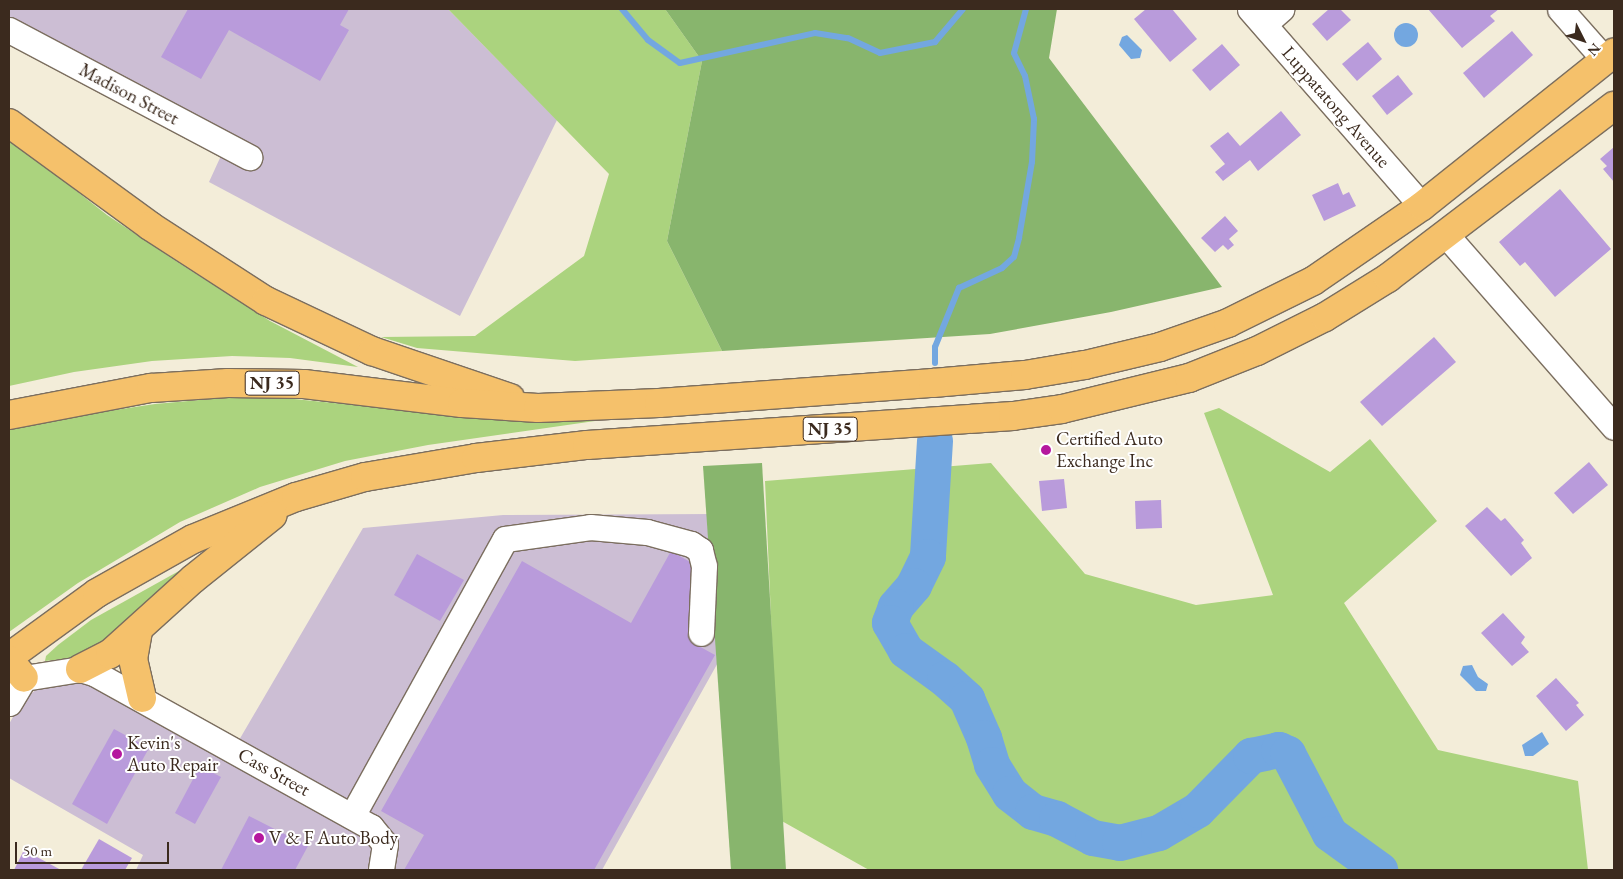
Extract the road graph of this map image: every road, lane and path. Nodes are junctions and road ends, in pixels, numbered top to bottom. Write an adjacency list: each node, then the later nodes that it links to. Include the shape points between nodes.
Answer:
1 (1560, 9): 4 (street)
2 (1265, 14): 8 (street, Luppatatong Avenue)
3 (9, 30): 7 (street, Madison Street)
4 (1610, 57): 8 (highway, NJ 35)
5 (1614, 106): 9 (highway, NJ 35)
6 (9, 123): 10 (highway, via 142,220 266,301 372,351)
7 (249, 157)
8 (1422, 206): 10 (highway, NJ 35, via 1313,281 1269,304 1228,323 1160,347 1085,365 1025,375 923,384)
9 (1446, 235): 12 (street); 13 (highway, NJ 35, via 1388,278 1308,326 1189,378 1122,396 1013,416 532,451 405,469)
10 (538, 408): 11 (highway, NJ 35, via 462,403 339,387 257,382 151,388)
11 (9, 415)
12 (1614, 427)
13 (296, 497): 14 (highway, via 193,579); 16 (highway, NJ 35, via 227,524 160,556 89,598)
14 (138, 631): 17 (highway, via 110,654); 18 (highway, via 133,659)
15 (701, 633): 20 (street, via 704,566 700,550 691,544 647,532 590,527 505,539)
16 (14, 665): 17 (street, Cass Street); 19 (street)
17 (80, 670): 18 (street, Cass Street, via 94,673)
18 (142, 698): 20 (street, Cass Street)
19 (9, 703)
20 (352, 816): 21 (street, Cass Street, via 381,837 386,851)
21 (381, 870)

